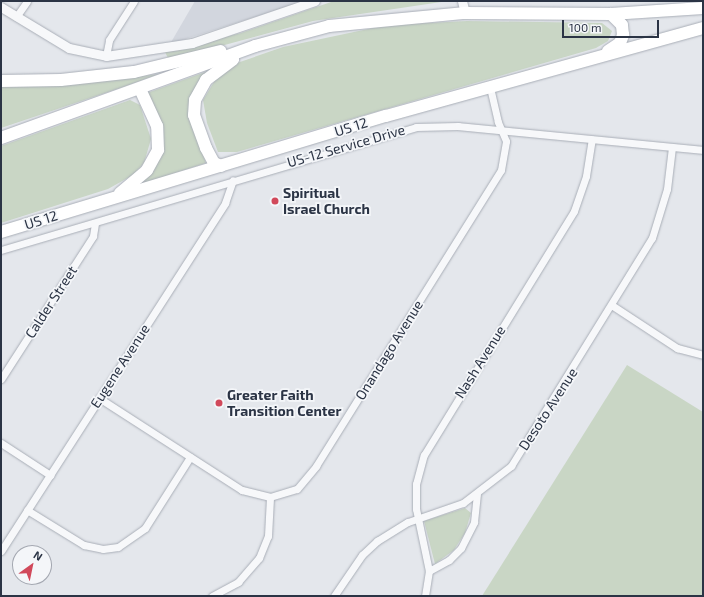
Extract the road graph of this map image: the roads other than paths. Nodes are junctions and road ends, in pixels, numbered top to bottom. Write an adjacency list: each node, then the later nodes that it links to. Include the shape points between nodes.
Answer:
1 (26, 1): 8 (street)
2 (134, 1): 11 (street, via 109,40)
3 (315, 1): 11 (street, via 192,43)
4 (1, 7): 8 (street)
5 (464, 7): 7 (highway); 10 (highway, via 354,22)
6 (703, 8): 7 (highway)
7 (611, 14): 12 (highway, via 622,25 623,35 615,47)
8 (16, 17): 11 (street, via 69,48)
9 (703, 28): 12 (highway, US 12 / US 12)
10 (285, 36): 13 (highway, via 134,72 62,80); 15 (highway); 21 (highway, via 218,69 197,94 194,115 197,125 210,158)
11 (106, 56)
12 (598, 56): 14 (highway, US 12 / US 12)
13 (1, 81)
14 (490, 87): 16 (street, Onandago Avenue); 21 (highway, US 12 / US 12)
15 (140, 89): 17 (highway); 23 (highway, via 157,126 158,150 139,179)
16 (502, 130): 18 (street, US-12 Service Drive); 22 (street, US-12 Service Drive, via 416,126); 35 (street, Onandago Avenue, via 506,151 501,170 316,466 297,489)
17 (1, 138)
18 (592, 139): 19 (street, US-12 Service Drive); 37 (street, Nash Avenue, via 586,176 574,211 429,443 416,484)
19 (672, 147): 20 (street, US-12 Service Drive); 27 (street, Desoto Avenue, via 667,189 652,238)
20 (703, 150)
21 (221, 166): 23 (highway, US 12 / US 12)
22 (233, 180): 24 (street, US-12 Service Drive); 30 (street, Eugene Avenue, via 225,203)
23 (105, 201): 25 (highway, US 12 / US 12)
24 (95, 223): 26 (street, US-12 Service Drive); 29 (street, Calder Street, via 93,236)
25 (1, 232)
26 (1, 250)
27 (613, 306): 28 (street, via 677,348); 34 (street, Desoto Avenue, via 515,461)
28 (703, 355)
29 (1, 379)
30 (99, 398): 32 (street); 33 (street, Eugene Avenue)
31 (1, 444): 33 (street)
32 (190, 457): 35 (street, via 242,490); 36 (street, via 145,528 118,547 103,549 84,545)
33 (50, 475): 36 (street, Eugene Avenue)
34 (478, 494): 37 (street, Desoto Avenue, via 463,503); 39 (street, via 474,522 461,548 449,560)
35 (270, 497): 40 (street, via 268,536 258,558 238,582)
36 (27, 510): 38 (street, Eugene Avenue)
37 (417, 519): 39 (street, Nash Avenue); 41 (street, Desoto Avenue, via 377,541 362,555)
38 (1, 550)
39 (429, 571): 42 (street, Nash Avenue)
40 (212, 596)
41 (334, 596)
42 (426, 596)

